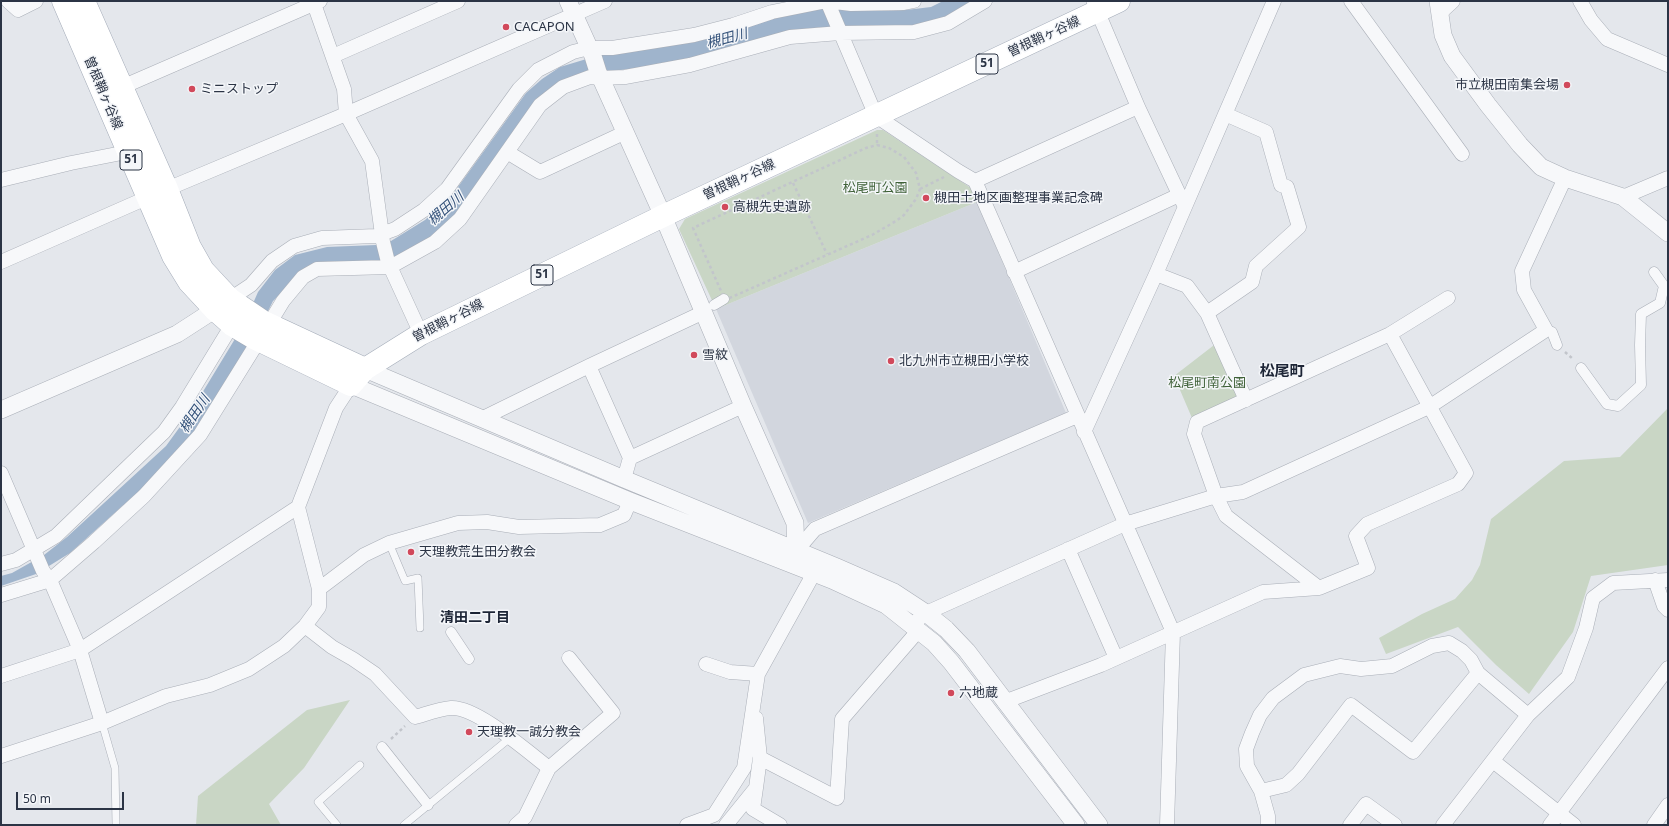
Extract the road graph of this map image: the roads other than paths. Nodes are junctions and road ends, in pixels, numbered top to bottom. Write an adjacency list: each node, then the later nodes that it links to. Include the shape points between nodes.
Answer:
1 (8, 1): 2 (street, via 18,10)
2 (36, 1)
3 (63, 1): 29 (main road, 曽根鞘ヶ谷線 / 51)
4 (84, 1): 23 (main road, 曽根鞘ヶ谷線 / 51)
5 (458, 1): 20 (street)
6 (605, 1): 18 (street)
7 (914, 1): 15 (street)
8 (985, 1): 19 (street, via 948,22 914,32)
9 (1119, 1): 16 (main road, 曽根鞘ヶ谷線 / 51)
10 (1274, 1): 26 (street)
11 (1351, 1): 31 (street)
12 (1452, 1): 17 (street)
13 (1580, 1): 22 (street, via 1591,20 1607,39)
14 (316, 2): 20 (street); 23 (street)
15 (828, 3): 19 (street); 21 (street, via 772,12 694,35 612,48)
16 (1096, 6): 24 (street); 27 (main road, 曽根鞘ヶ谷線 / 51)
17 (1439, 7): 32 (street, via 1443,35 1452,56 1488,105 1541,167)
18 (571, 8): 21 (street); 25 (street)
19 (839, 30): 21 (street, via 790,37 690,65 625,77); 27 (street)
20 (333, 56): 25 (street, via 344,89)
21 (595, 64): 28 (street); 30 (street, via 590,77 563,87 540,105); 41 (street, via 573,52 538,70 519,89 447,189 424,210)
22 (1668, 65)
23 (122, 87): 36 (main road, 曽根鞘ヶ谷線 / 51)
24 (1138, 107): 35 (street); 38 (street)
25 (346, 114): 36 (street); 41 (street, via 372,161)
26 (1225, 114): 38 (street); 51 (street, via 1266,132 1281,184 1287,187 1299,227 1256,266 1252,282)
27 (876, 123): 35 (street); 39 (main road, 曽根鞘ヶ谷線 / 51)
28 (626, 132): 30 (street, via 540,172); 39 (street)
29 (127, 152): 34 (street); 36 (main road, 曽根鞘ヶ谷線 / 51)
30 (507, 152): 43 (street, via 460,219 435,242)
31 (1462, 154)
32 (1565, 178): 37 (street); 52 (street, via 1522,271 1524,290)
33 (1668, 178): 37 (street)
34 (1, 180)
35 (975, 181): 44 (street)
36 (157, 193): 42 (street); 50 (main road, 曽根鞘ヶ谷線 / 51, via 173,256 189,282)
37 (1623, 197): 40 (street)
38 (1182, 201): 44 (street); 46 (street)
39 (663, 216): 49 (street); 54 (main road, 曽根鞘ヶ谷線 / 51)
40 (1668, 233)
41 (382, 238): 43 (street); 50 (street, via 322,238 294,246 272,262)
42 (1, 262)
43 (389, 264): 53 (street, via 317,269 303,277); 54 (street)
44 (1014, 272): 64 (street)
45 (1654, 272): 58 (street, via 1664,286 1660,303 1641,314 1641,386 1618,406 1607,404)
46 (1156, 274): 51 (street, via 1187,286); 66 (street)
47 (1448, 298): 55 (street)
48 (724, 299): 49 (street)
49 (709, 309): 57 (street); 61 (street)
50 (230, 311): 53 (main road, 51); 63 (street); 76 (street, via 182,407 164,432 56,536)
51 (1207, 313): 60 (street)
52 (1546, 330): 56 (street, via 1552,332); 62 (street)
53 (261, 331): 59 (main road, 51); 80 (street, via 200,436 144,496 94,542)
54 (421, 334): 59 (main road, 曽根鞘ヶ谷線 / 51)
55 (1390, 334): 60 (street); 62 (street)
56 (1557, 345)
57 (589, 366): 65 (street); 67 (street)
58 (1582, 368)
59 (358, 377): 65 (street); 71 (street); 72 (street, via 336,408)
60 (1246, 400): 70 (street, via 1198,422 1194,434)
61 (743, 406): 67 (street); 77 (street, via 795,523)
62 (1429, 407): 70 (street, via 1243,492); 82 (street, via 1466,472 1458,484 1366,524 1356,536 1368,568)
63 (1, 410)
64 (1077, 416): 66 (street); 77 (street, via 815,529)
65 (483, 418): 69 (street)
66 (1084, 432): 73 (street)
67 (630, 458): 69 (street)
68 (1, 472): 76 (street, via 8,496)
69 (624, 478): 77 (street)
70 (1216, 496): 73 (street); 82 (street, via 1226,516)
71 (630, 501): 74 (street, via 624,515 600,525 519,527 487,522 458,524); 77 (street)
72 (298, 507): 83 (street); 92 (street)
73 (1126, 524): 75 (street); 91 (street)
74 (389, 543): 83 (street, via 364,555); 88 (lane, via 405,581 418,578)
75 (1068, 549): 86 (street); 94 (street)
76 (35, 551): 78 (street); 80 (street)
77 (796, 558): 79 (street); 86 (street, via 838,566 894,592)
78 (1, 564)
79 (814, 574): 89 (street, via 886,606); 99 (street)
80 (46, 576): 84 (street); 92 (street)
81 (1662, 580): 85 (street, via 1664,606); 103 (street, via 1613,583 1593,598 1586,628 1568,677)
82 (1319, 588): 91 (street, via 1263,592)
83 (319, 589): 87 (street, via 319,607)
84 (1, 595)
85 (1668, 610)
86 (926, 613): 89 (street); 102 (street, via 967,651)
87 (305, 626): 104 (street, via 284,646 249,669 210,685 166,696); 105 (street, via 332,647 375,674 415,718 451,708 467,710)
88 (420, 628)
89 (915, 629): 108 (street, via 842,719 837,798); 124 (street, via 934,643 951,662)
90 (451, 632): 95 (street)
91 (1173, 632): 94 (street); 126 (street)
92 (80, 650): 100 (street); 104 (street)
93 (569, 658): 111 (street, via 613,713)
94 (1116, 658): 102 (street)
95 (469, 659)
96 (706, 664): 99 (street, via 730,672)
97 (1668, 668): 116 (street)
98 (1478, 673): 103 (street); 113 (street, via 1413,752 1351,706 1298,774 1286,784); 113 (street, via 1471,660 1449,643 1432,646 1392,666 1361,669 1340,666 1304,675 1273,698 1260,715 1246,749 1247,766)
99 (758, 674): 101 (street)
100 (1, 676)
101 (754, 698): 108 (street); 121 (street, via 744,768 714,815)
102 (1004, 702): 125 (street)
103 (1528, 715): 109 (street)
104 (102, 724): 107 (street); 117 (lane, via 115,768)
105 (510, 738): 111 (street); 114 (lane)
106 (382, 747): 114 (street)
107 (1, 756)
108 (760, 758): 112 (street)
109 (1493, 762): 116 (street); 130 (street)
110 (360, 765): 118 (lane, via 318,802)
111 (549, 768): 120 (street, via 525,818)
112 (756, 788): 122 (street); 123 (street, via 753,809)
113 (1261, 791): 127 (street)
114 (428, 805): 119 (lane)
115 (1668, 805): 133 (street)
116 (1558, 814): 131 (street); 132 (street)
117 (116, 825)
118 (337, 825)
119 (404, 825)
120 (516, 825)
121 (687, 825)
122 (726, 825)
123 (780, 825)
124 (1076, 825)
125 (1099, 825)
126 (1167, 825)
127 (1268, 825)
128 (1350, 825): 129 (street, via 1366,804)
129 (1395, 825)
130 (1443, 825)
131 (1550, 825)
132 (1574, 825)
133 (1654, 825)

